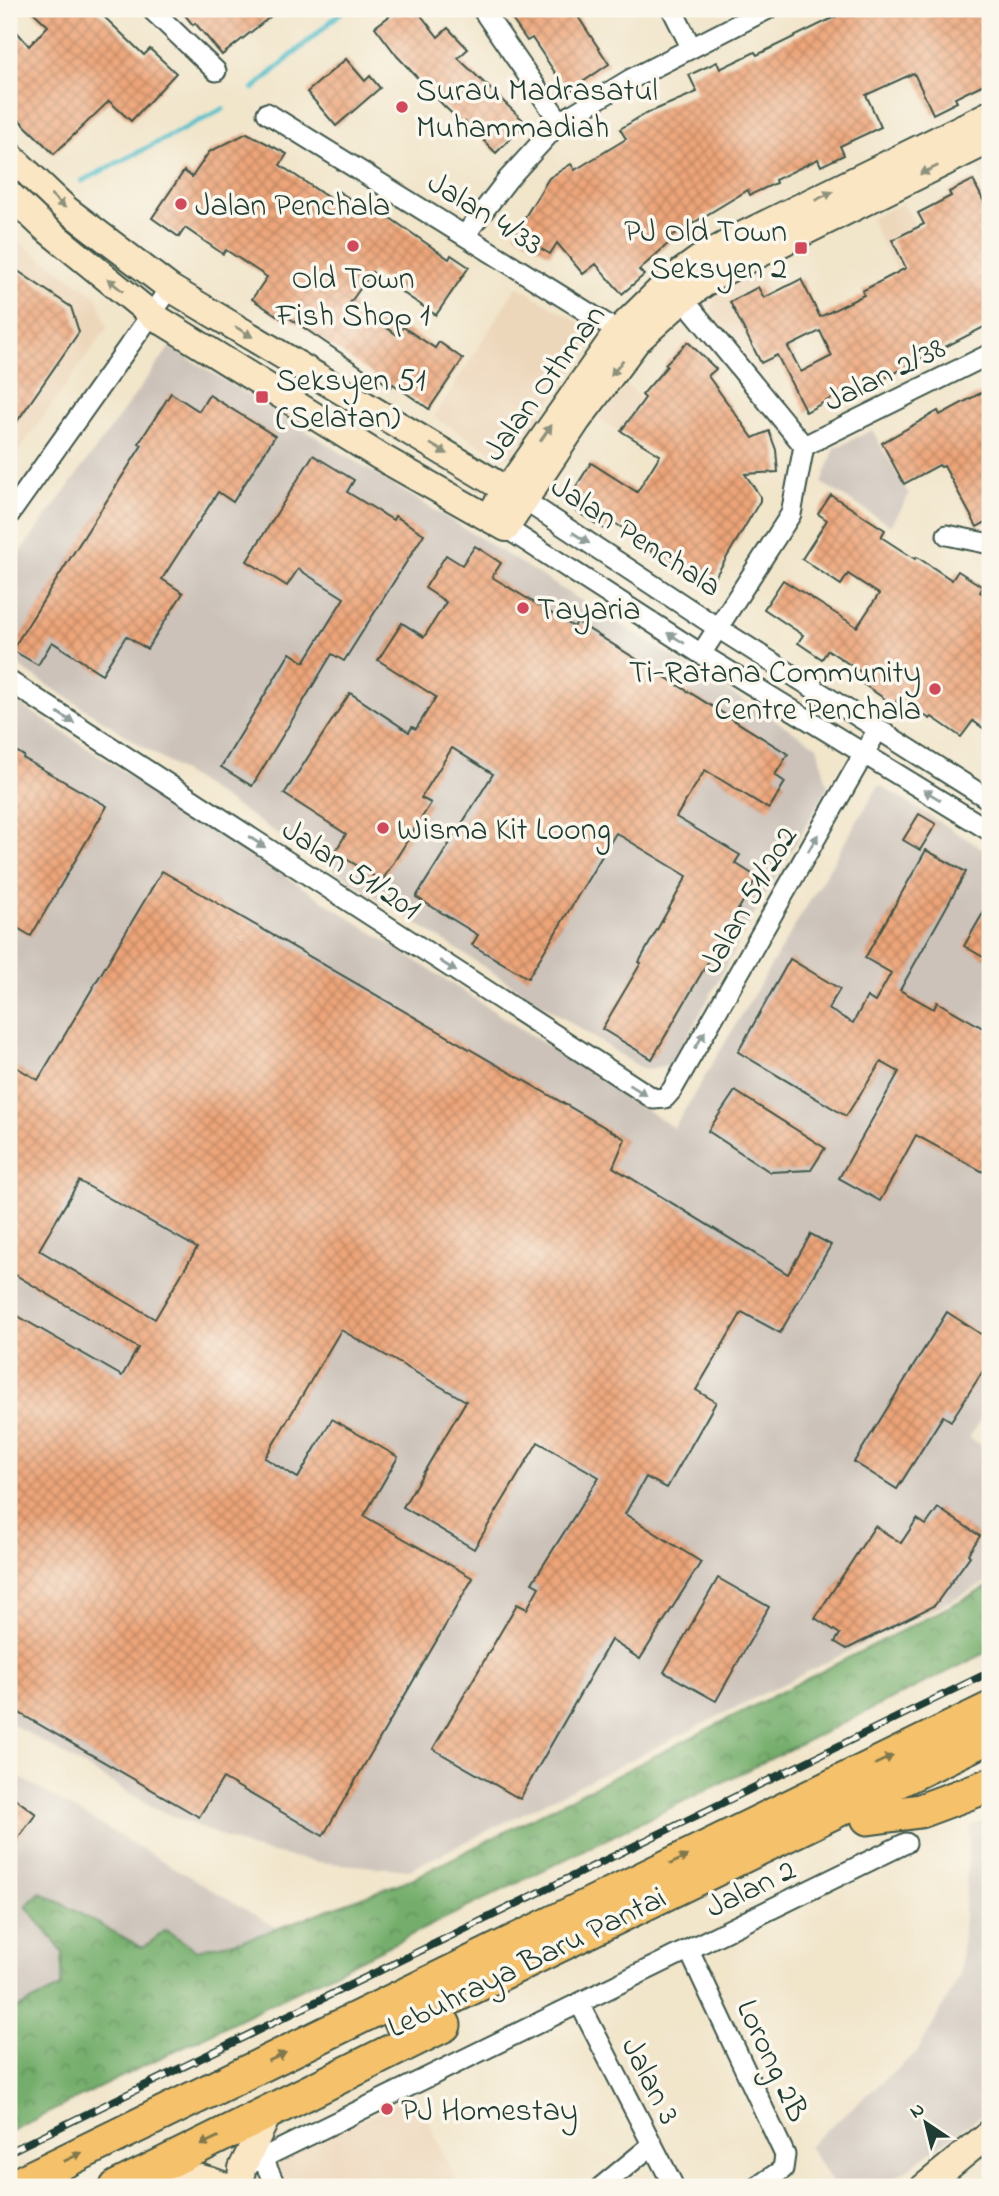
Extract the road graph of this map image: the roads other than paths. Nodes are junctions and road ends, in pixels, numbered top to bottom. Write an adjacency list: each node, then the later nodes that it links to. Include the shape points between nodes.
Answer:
1 (150, 9): 6 (street)
2 (482, 9): 9 (street)
3 (672, 9): 5 (street)
4 (768, 9): 5 (street)
5 (691, 47): 9 (street)
6 (216, 71)
7 (267, 113): 13 (street, Jalan 4/33)
8 (990, 114): 15 (main road, Jalan Othman, one-way to 8, via 698,260)
9 (560, 122): 13 (street)
10 (990, 140): 15 (main road, Jalan Othman, one-way to 15, via 715,276)
11 (9, 155): 14 (main road, Jalan Penchala, one-way to 14, via 66,209)
12 (9, 194): 16 (main road, Jalan Penchala, one-way to 12)
13 (465, 235): 17 (street, Jalan 4/33)
14 (170, 288): 16 (street); 20 (main road, Jalan Penchala, one-way to 20)
15 (676, 290): 17 (main road, Jalan Othman); 19 (street, Jalan 2/38)
16 (152, 315): 21 (street); 22 (main road, Jalan Penchala, via 379,456)
17 (627, 337): 20 (main road, Jalan Othman)
18 (990, 354): 19 (street, Jalan 2/38)
19 (804, 446): 25 (street, Jalan 2/38, via 791,514)
20 (515, 495): 22 (main road, Jalan Othman); 25 (street, Jalan Penchala, one-way to 25)
21 (9, 515)
22 (497, 522): 26 (street, Jalan Penchala, one-way to 22)
23 (947, 535): 24 (street)
24 (990, 544)
25 (718, 628): 26 (street, Jalan 2/38); 28 (street, Jalan Penchala)
26 (701, 654): 29 (street, Jalan Penchala)
27 (9, 681): 32 (street, Jalan 51/201, one-way to 32, via 641,1092 654,1099)
28 (878, 729): 29 (street, Jalan 51/202); 30 (street, Jalan Penchala)
29 (864, 754): 31 (street, Jalan Penchala, one-way to 29); 32 (street, Jalan 51/202, one-way to 29)
30 (990, 800)
31 (990, 831)
32 (665, 1098)
33 (990, 1709): 45 (highway, one-way to 33)
34 (990, 1735): 46 (highway, Lebuhraya Baru Pantai)
35 (988, 1781): 39 (highway, Lebuhraya Baru Pantai, via 868,1818)
36 (906, 1843): 37 (street, Jalan 2)
37 (689, 1950): 38 (street, Jalan 2); 49 (street, Lorong 2B, via 785,2155 783,2169)
38 (580, 2004): 41 (street, Jalan 3); 42 (street, Jalan 2)
39 (270, 2111): 42 (main road); 43 (highway, Lebuhraya Baru Pantai, one-way to 43)
40 (990, 2133): 50 (main road)
41 (652, 2145): 44 (street, Jalan 3); 48 (street)
42 (229, 2178): 43 (main road); 47 (street)
43 (130, 2181)
44 (672, 2183)
45 (12, 2187)
46 (63, 2187)
47 (276, 2187)
48 (601, 2187)
49 (757, 2187)
50 (924, 2187)

